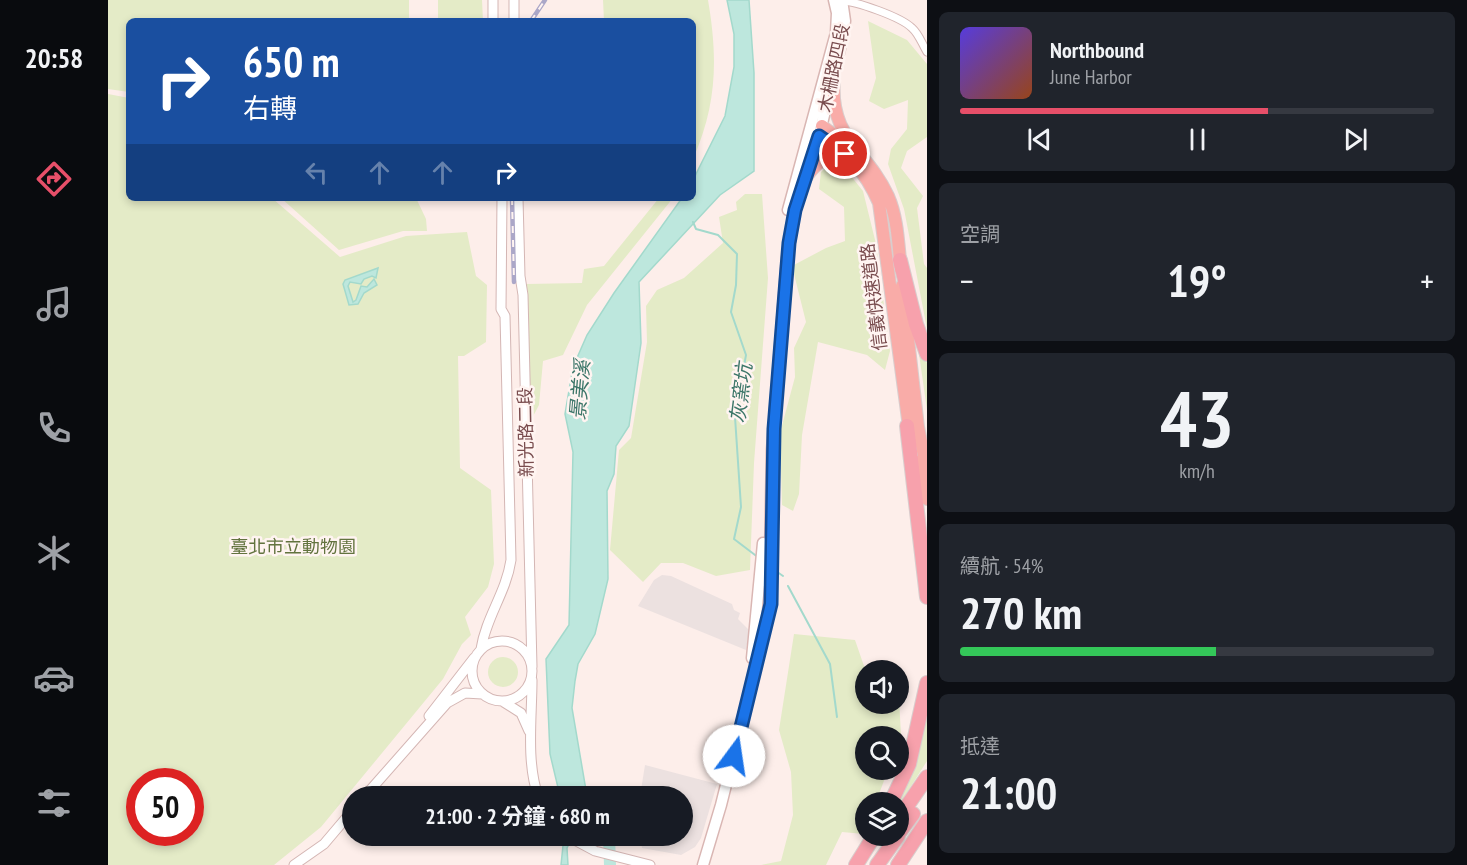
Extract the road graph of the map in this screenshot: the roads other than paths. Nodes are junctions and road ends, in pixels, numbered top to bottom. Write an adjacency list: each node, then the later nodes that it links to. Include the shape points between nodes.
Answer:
1 (493, 0): 4 (street)
2 (514, 0): 5 (street)
3 (838, 1): 6 (street, via 906,23); 7 (main road, 木柵路四段, via 845,21); 8 (main road, 木柵路四段, via 838,22)
4 (493, 18)
5 (514, 18)
6 (927, 52)
7 (834, 78): 8 (main road, 木柵路四段); 9 (highway, via 833,102 839,124)
8 (817, 130): 9 (highway, via 841,139); 10 (main road); 19 (main road, via 789,208 780,257)
9 (861, 164): 10 (highway, via 840,157 825,158); 13 (highway, 信義快速道路, via 888,197); 15 (highway, 信義快速道路, via 879,203 884,225)
10 (805, 179): 20 (main road, via 792,223 786,270 773,440)
11 (502, 201): 21 (street, 新光路二段, via 501,309 505,316 511,560 505,588 486,624)
12 (518, 201): 22 (street, 新光路二段)
13 (900, 260): 14 (highway); 16 (highway, 信義快速道路, via 918,428)
14 (927, 354)
15 (908, 426): 17 (highway, 信義快速道路); 18 (highway)
16 (927, 470)
17 (927, 499)
18 (927, 597)
19 (756, 617): 20 (main road); 24 (main road)
20 (767, 624): 24 (main road)
21 (479, 652): 22 (street, via 492,642 512,642 523,649); 25 (street, via 472,675); 27 (street, 新光路二段, via 441,697)
22 (532, 670): 26 (street, via 522,693); 28 (street, 新光路二段)
23 (927, 683): 32 (highway, via 909,764)
24 (749, 692): 45 (main road)
25 (482, 694): 26 (street); 27 (street, 新光路二段, via 471,692 455,697)
26 (502, 701): 28 (street, 新光路二段, via 521,713)
27 (414, 738): 30 (street, 新光路二段)
28 (531, 743): 31 (street, 新光路二段)
29 (927, 777): 34 (highway)
30 (373, 786)
31 (536, 786)
32 (896, 792)
33 (927, 793): 35 (highway)
34 (909, 803)
35 (909, 819)
36 (927, 821): 49 (highway)
37 (342, 823): 43 (street, via 324,844)
38 (927, 839): 49 (highway)
39 (586, 846): 44 (street)
40 (868, 846): 46 (highway)
41 (880, 846): 47 (highway)
42 (890, 846): 48 (highway)
43 (294, 865)
44 (650, 865)
45 (703, 865)
46 (856, 865)
47 (867, 865)
48 (877, 865)
49 (900, 865)

